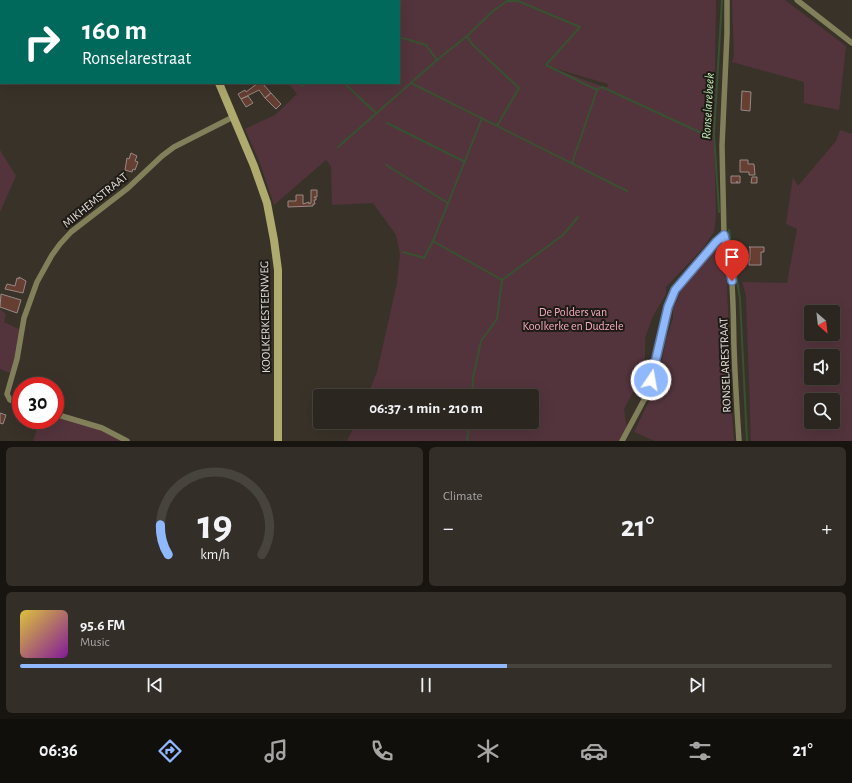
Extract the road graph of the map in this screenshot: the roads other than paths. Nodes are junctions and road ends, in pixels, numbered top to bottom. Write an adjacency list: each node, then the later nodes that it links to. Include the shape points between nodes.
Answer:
1 (727, 0): 6 (street, RONSELARESTRAAT, via 722,146)
2 (796, 0): 3 (street)
3 (852, 43)
4 (219, 84): 5 (main road, KOOLKERKESTEENWEG)
5 (233, 117): 7 (street, MIKHEMSTRAAT, via 174,147 128,188 71,232 52,255 37,282 24,318); 12 (main road, KOOLKERKESTEENWEG, via 267,203 274,240 278,270)
6 (724, 235): 13 (street, via 675,290 668,307 645,398); 14 (street, RONSELARESTRAAT, via 732,281)
7 (13, 377)
8 (12, 380): 9 (street, MIKHEMSTRAAT, via 7,394)
9 (12, 401)
10 (64, 417): 11 (street, via 102,428)
11 (127, 441)
12 (278, 441)
13 (622, 441)
14 (739, 441)

